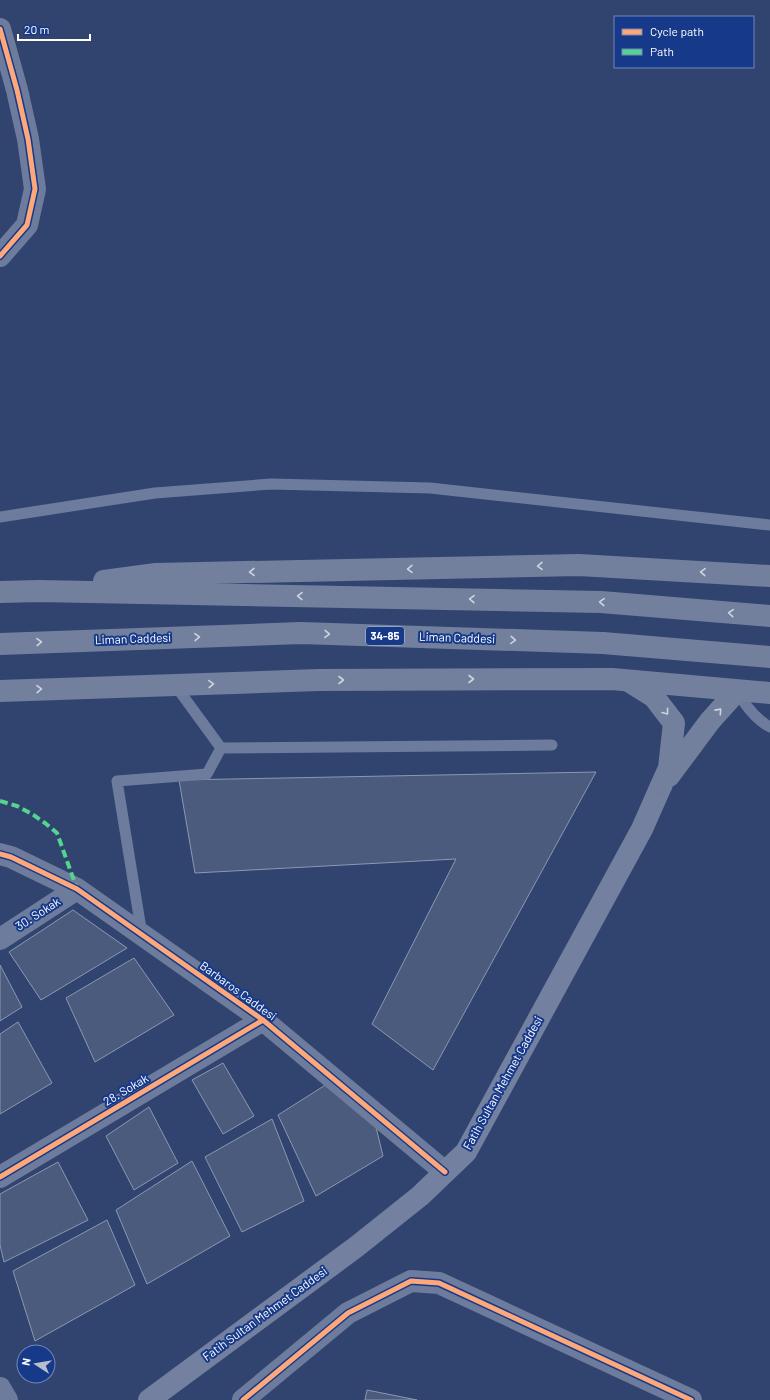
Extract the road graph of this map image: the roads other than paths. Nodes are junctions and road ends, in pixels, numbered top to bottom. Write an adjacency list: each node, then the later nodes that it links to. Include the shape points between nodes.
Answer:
1 (0, 29): 2 (street, via 28,139 35,189 28,225)
2 (0, 256)
3 (0, 517): 4 (lane, via 155,493 272,484 430,488)
4 (770, 525)
5 (770, 576): 6 (highway, one-way to 6, via 579,565 156,574)
6 (39, 591): 7 (highway); 8 (highway, one-way to 6, via 601,602)
7 (0, 592)
8 (770, 616)
9 (0, 644): 10 (highway, Liman Caddesi / 34-85, one-way to 10, via 300,633 603,643)
10 (770, 657)
11 (625, 680): 12 (highway, one-way to 11, via 318,680); 14 (highway); 19 (highway, one-way to 19, via 654,697 674,723 669,768)
12 (175, 685): 13 (highway, one-way to 12); 18 (lane)
13 (0, 691)
14 (737, 691): 15 (highway); 16 (lane, via 745,705); 19 (highway, one-way to 14, via 710,721)
15 (770, 693)
16 (770, 727)
17 (552, 744): 18 (lane)
18 (221, 748): 22 (lane, via 207,774 117,780)
19 (661, 786): 25 (main road, Fatih Sultan Mehmet Caddesi, via 642,829 466,1152)
20 (0, 854): 21 (street, Barbaros Caddesi)
21 (77, 889): 22 (street, Barbaros Caddesi); 23 (street, 30. Sokak)
22 (142, 935): 24 (street, Barbaros Caddesi)
23 (0, 939)
24 (262, 1020): 25 (street, Barbaros Caddesi); 26 (street, 28. Sokak)
25 (445, 1172): 29 (main road, Fatih Sultan Mehmet Caddesi, via 420,1196 356,1247)
26 (0, 1177)
27 (0, 1388): 28 (street)
28 (8, 1400)
29 (149, 1400)
30 (243, 1400): 31 (street, via 348,1313 411,1281 439,1283)
31 (691, 1400)

